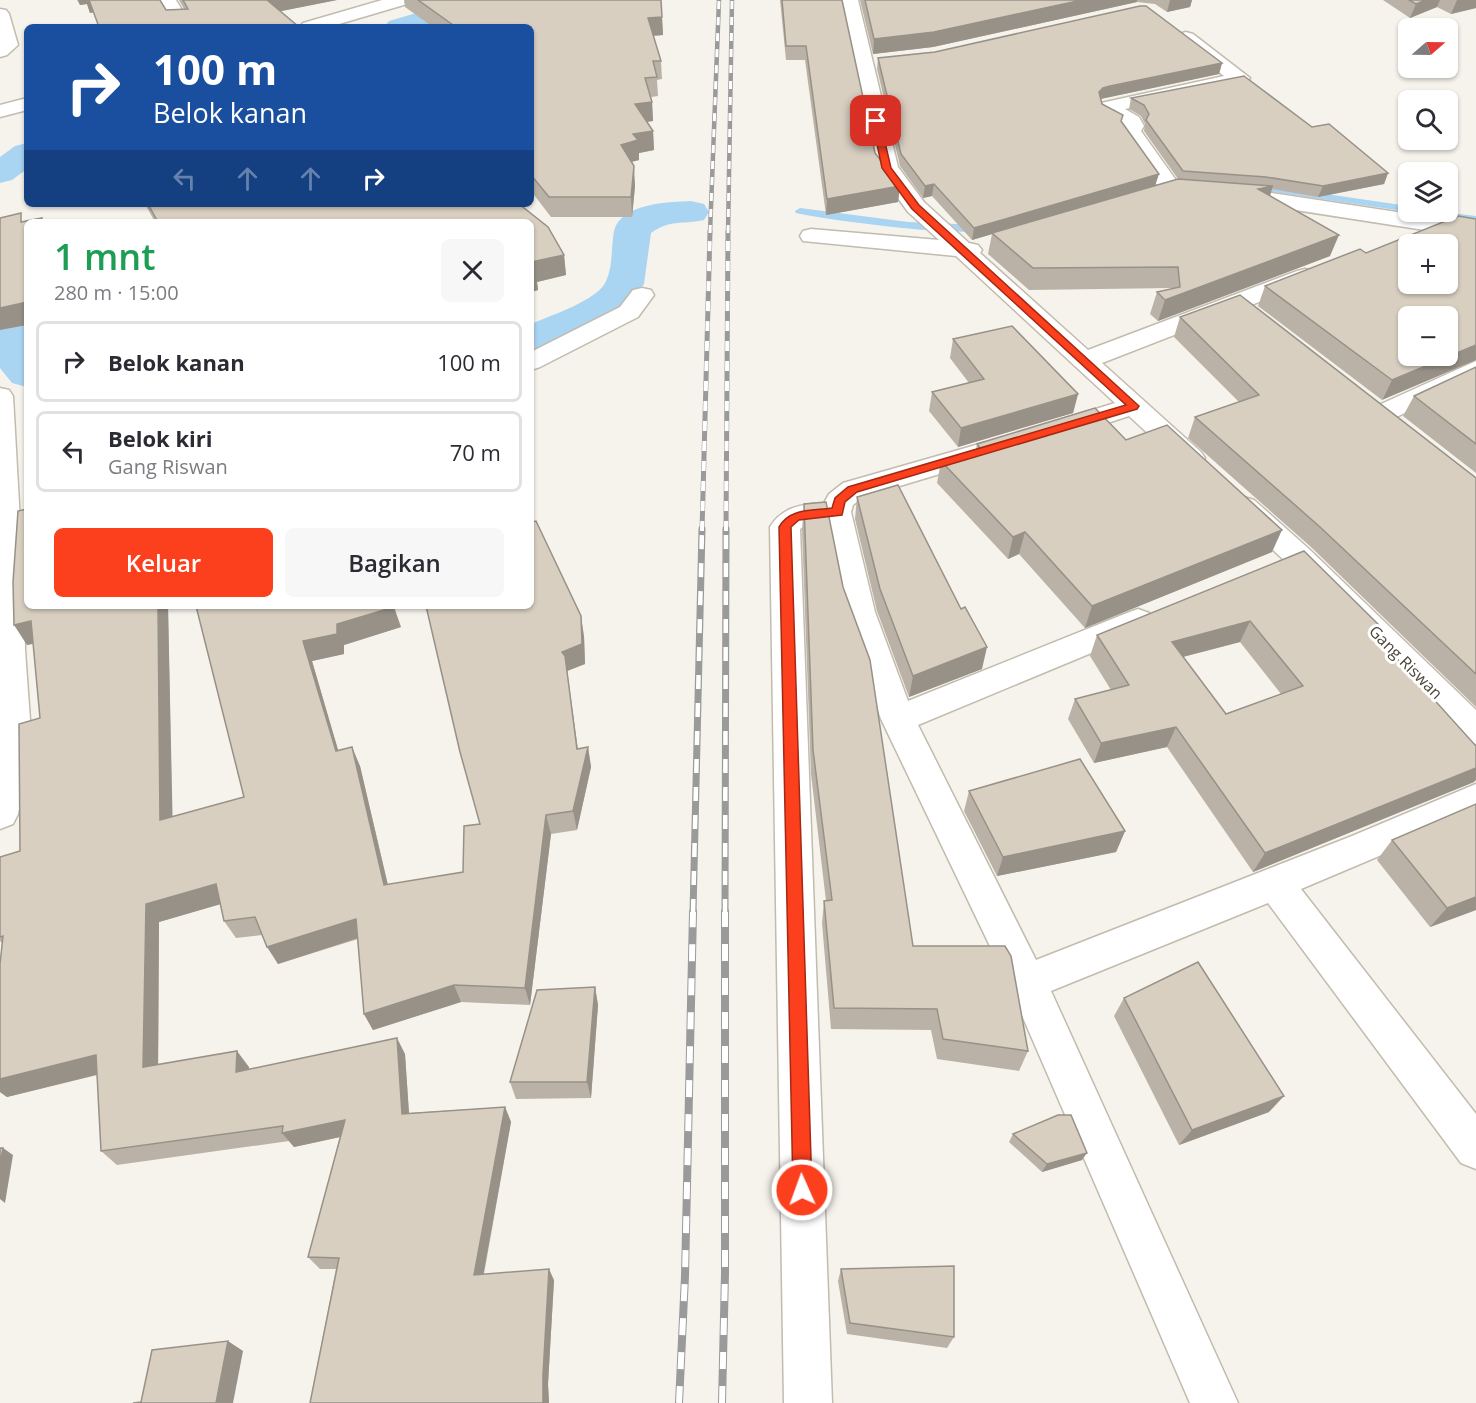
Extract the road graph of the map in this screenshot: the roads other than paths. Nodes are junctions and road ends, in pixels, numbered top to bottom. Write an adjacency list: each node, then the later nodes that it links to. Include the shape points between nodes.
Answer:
1 (167, 0): 5 (street)
2 (402, 0): 6 (street, via 334,12)
3 (849, 0): 10 (street, Gang Riswan)
4 (0, 14): 8 (street, via 9,45)
5 (181, 24)
6 (314, 24)
7 (1167, 24): 13 (street, via 1240,78 1108,105 1108,109 1132,121 1130,131 1177,189)
8 (0, 51)
9 (887, 60): 10 (street)
10 (864, 62): 18 (street, Gang Riswan, via 887,168 916,207)
11 (24, 105): 12 (street)
12 (0, 111)
13 (1441, 224): 14 (street); 15 (street)
14 (1476, 231)
15 (1416, 234)
16 (811, 236): 18 (street)
17 (994, 244): 18 (street)
18 (959, 247): 22 (street, Gang Riswan)
19 (1322, 270): 22 (street, via 1245,310)
20 (642, 295): 21 (street, via 629,312)
21 (534, 360)
22 (1084, 361): 25 (street, Gang Riswan)
23 (1476, 369): 27 (street)
24 (0, 395): 26 (street); 37 (street, via 15,748)
25 (1134, 406): 28 (street); 31 (street, Gang Riswan)
26 (24, 411)
27 (1379, 415)
28 (1037, 436)
29 (1004, 446): 30 (street, via 853,490 839,501)
30 (837, 512): 34 (street, via 859,612); 41 (street, via 797,517 785,527)
31 (1298, 556): 32 (street); 35 (street, Gang Riswan)
32 (1267, 568)
33 (1162, 611): 34 (street)
34 (898, 719): 39 (street)
35 (1476, 731)
36 (1476, 799): 38 (street)
37 (0, 814)
38 (1274, 882): 39 (street); 40 (street)
39 (1028, 982): 42 (street)
40 (1476, 1148)
41 (808, 1403)
42 (1214, 1403)

